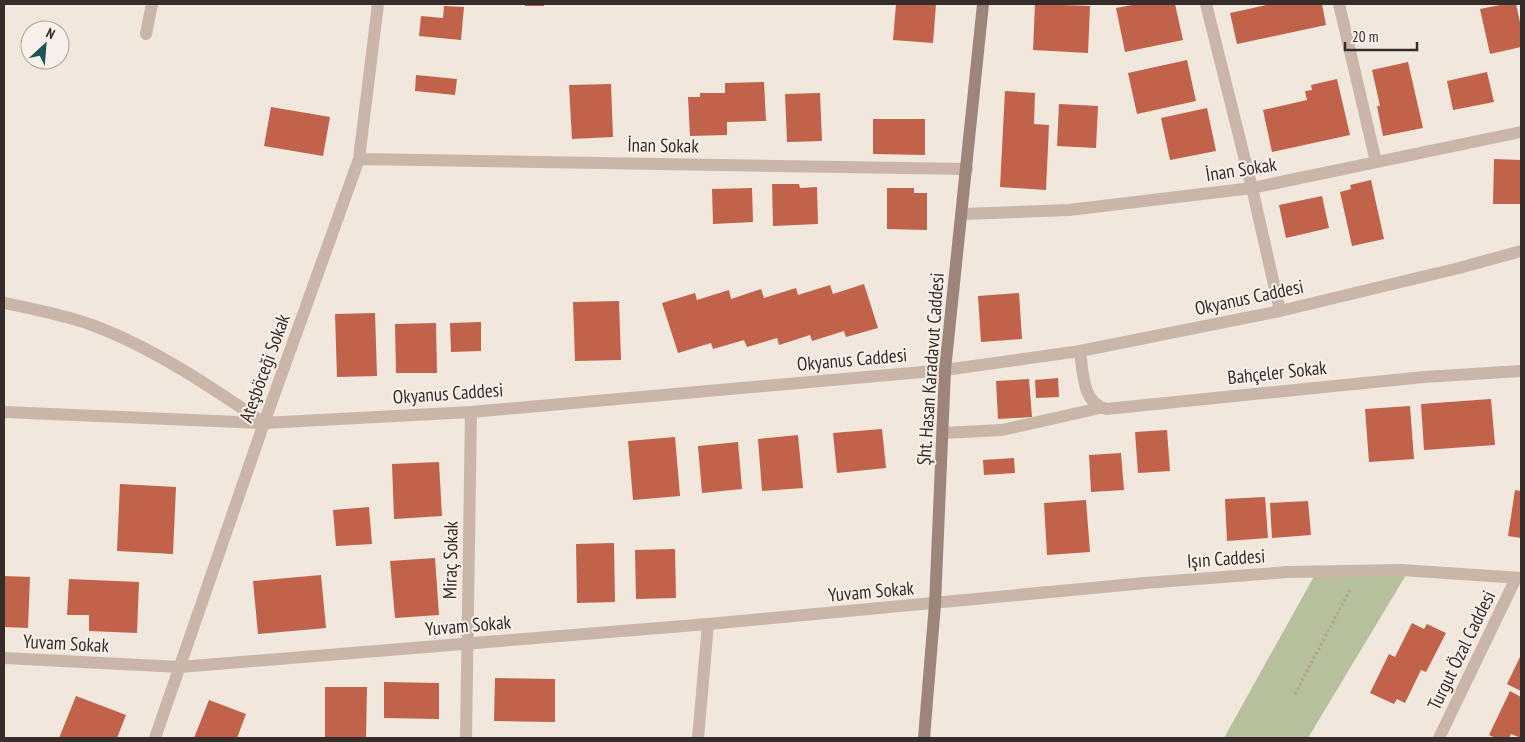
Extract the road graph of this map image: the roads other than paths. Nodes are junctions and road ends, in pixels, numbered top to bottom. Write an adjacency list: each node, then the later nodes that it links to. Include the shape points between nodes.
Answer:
1 (152, 4): 6 (street)
2 (378, 4): 8 (street, Ateşböceği Sokak)
3 (983, 4): 10 (street, Şht. Hasan Karadavut Caddesi)
4 (1206, 4): 11 (street)
5 (1339, 4): 9 (street)
6 (146, 34)
7 (1521, 132): 9 (street, İnan Sokak)
8 (359, 159): 10 (street, İnan Sokak); 22 (street, Ateşböceği Sokak)
9 (1376, 162): 11 (street, İnan Sokak)
10 (967, 169): 12 (street, Şht. Hasan Karadavut Caddesi)
11 (1252, 188): 12 (street, İnan Sokak, via 1068,210); 15 (street)
12 (962, 214): 17 (street, Şht. Hasan Karadavut Caddesi)
13 (1521, 251): 15 (street, Okyanus Caddesi)
14 (4, 303): 22 (street, via 92,325 120,337 184,371)
15 (1280, 311): 16 (street, Okyanus Caddesi)
16 (1080, 350): 17 (street, Okyanus Caddesi); 19 (street, via 1088,397)
17 (945, 370): 21 (street, Okyanus Caddesi); 23 (street, Şht. Hasan Karadavut Caddesi)
18 (1521, 370): 19 (street, Bahçeler Sokak)
19 (1100, 408): 23 (street, Bahçeler Sokak, via 1002,430)
20 (4, 412): 22 (street, Okyanus Caddesi)
21 (471, 412): 22 (street, Okyanus Caddesi); 27 (street, Miraç Sokak)
22 (264, 423): 29 (street, Ateşböceği Sokak)
23 (942, 433): 25 (street, Şht. Hasan Karadavut Caddesi)
24 (1519, 578): 25 (street, Işın Caddesi, via 1409,570 1288,572 1145,582); 34 (street, Turgut Özal Caddesi)
25 (935, 604): 26 (street, Yuvam Sokak); 33 (street, Şht. Hasan Karadavut Caddesi)
26 (708, 624): 27 (street, Yuvam Sokak); 32 (street)
27 (468, 644): 29 (street, Yuvam Sokak); 31 (street, Miraç Sokak)
28 (4, 658): 29 (street, Yuvam Sokak)
29 (180, 667): 30 (street, Ateşböceği Sokak)
30 (155, 738)
31 (466, 738)
32 (698, 738)
33 (924, 738)
34 (1439, 738)

